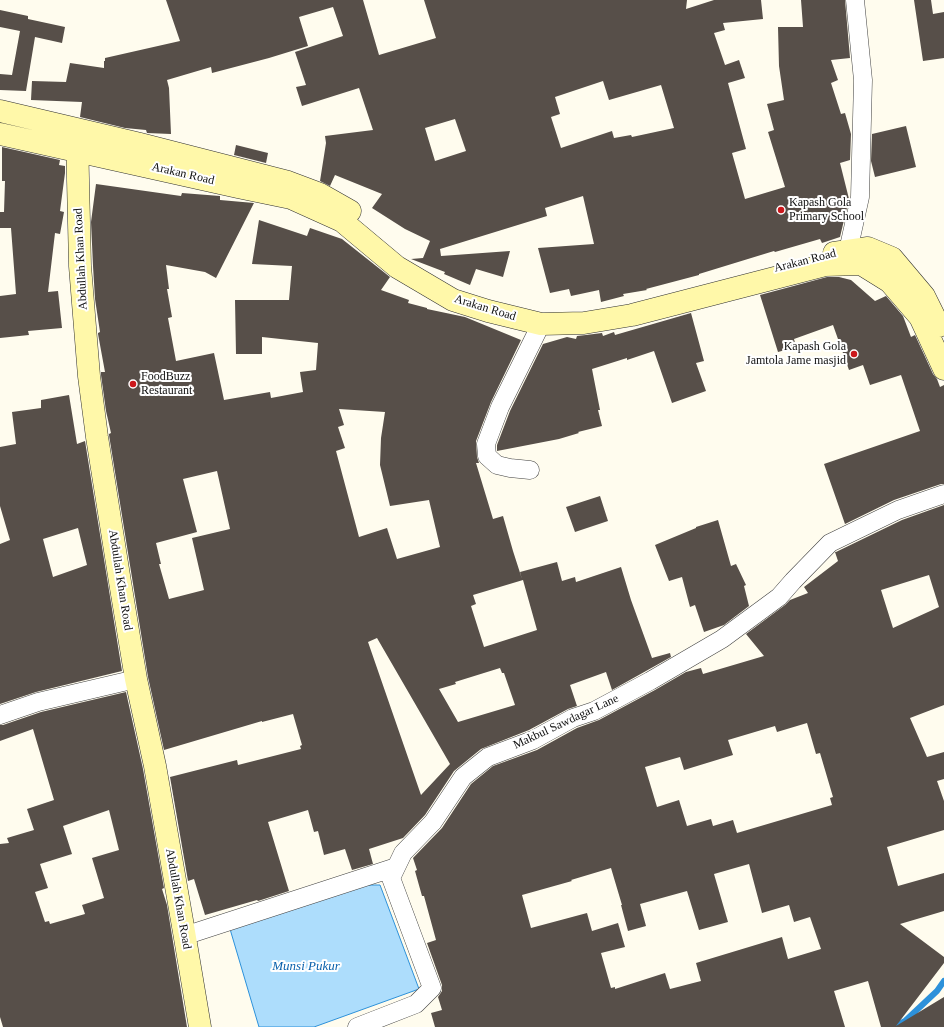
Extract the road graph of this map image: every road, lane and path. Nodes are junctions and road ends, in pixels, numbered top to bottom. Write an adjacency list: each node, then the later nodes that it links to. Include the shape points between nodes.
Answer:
1 (856, 0): 6 (street, via 863,80 860,197)
2 (0, 111): 3 (main road, Arakan Road)
3 (76, 129): 5 (main road, Abdullah Khan Road); 6 (main road, Arakan Road, via 288,182 320,194 352,212 392,251 449,286 496,302 544,312 578,316 612,311 825,254)
4 (0, 134): 5 (main road, Arakan Road)
5 (77, 151): 7 (main road, Arakan Road, via 291,198 342,221 397,267 453,300); 12 (main road, Abdullah Khan Road, via 80,266 89,376)
6 (848, 251): 8 (main road, Arakan Road, via 868,248 892,258 924,296)
7 (541, 324): 9 (main road, Arakan Road, via 584,323 632,315 825,265 860,264 890,282 920,317); 10 (street, via 500,406 486,444 487,456 497,465)
8 (944, 336)
9 (944, 369)
10 (530, 470)
11 (944, 494): 14 (street, Makbul Sawdagar Lane, via 898,510 830,543 779,597 709,647 594,711 573,718 533,740 488,757 463,777 433,822 403,853)
12 (136, 679): 13 (street, via 38,702); 15 (main road, Abdullah Khan Road, via 155,766)
13 (0, 715)
14 (396, 867): 15 (street); 17 (street, Makbul Sawdagar Lane, via 391,878 432,988 416,1004)
15 (184, 936): 16 (main road, Abdullah Khan Road)
16 (200, 1027)
17 (357, 1027)

